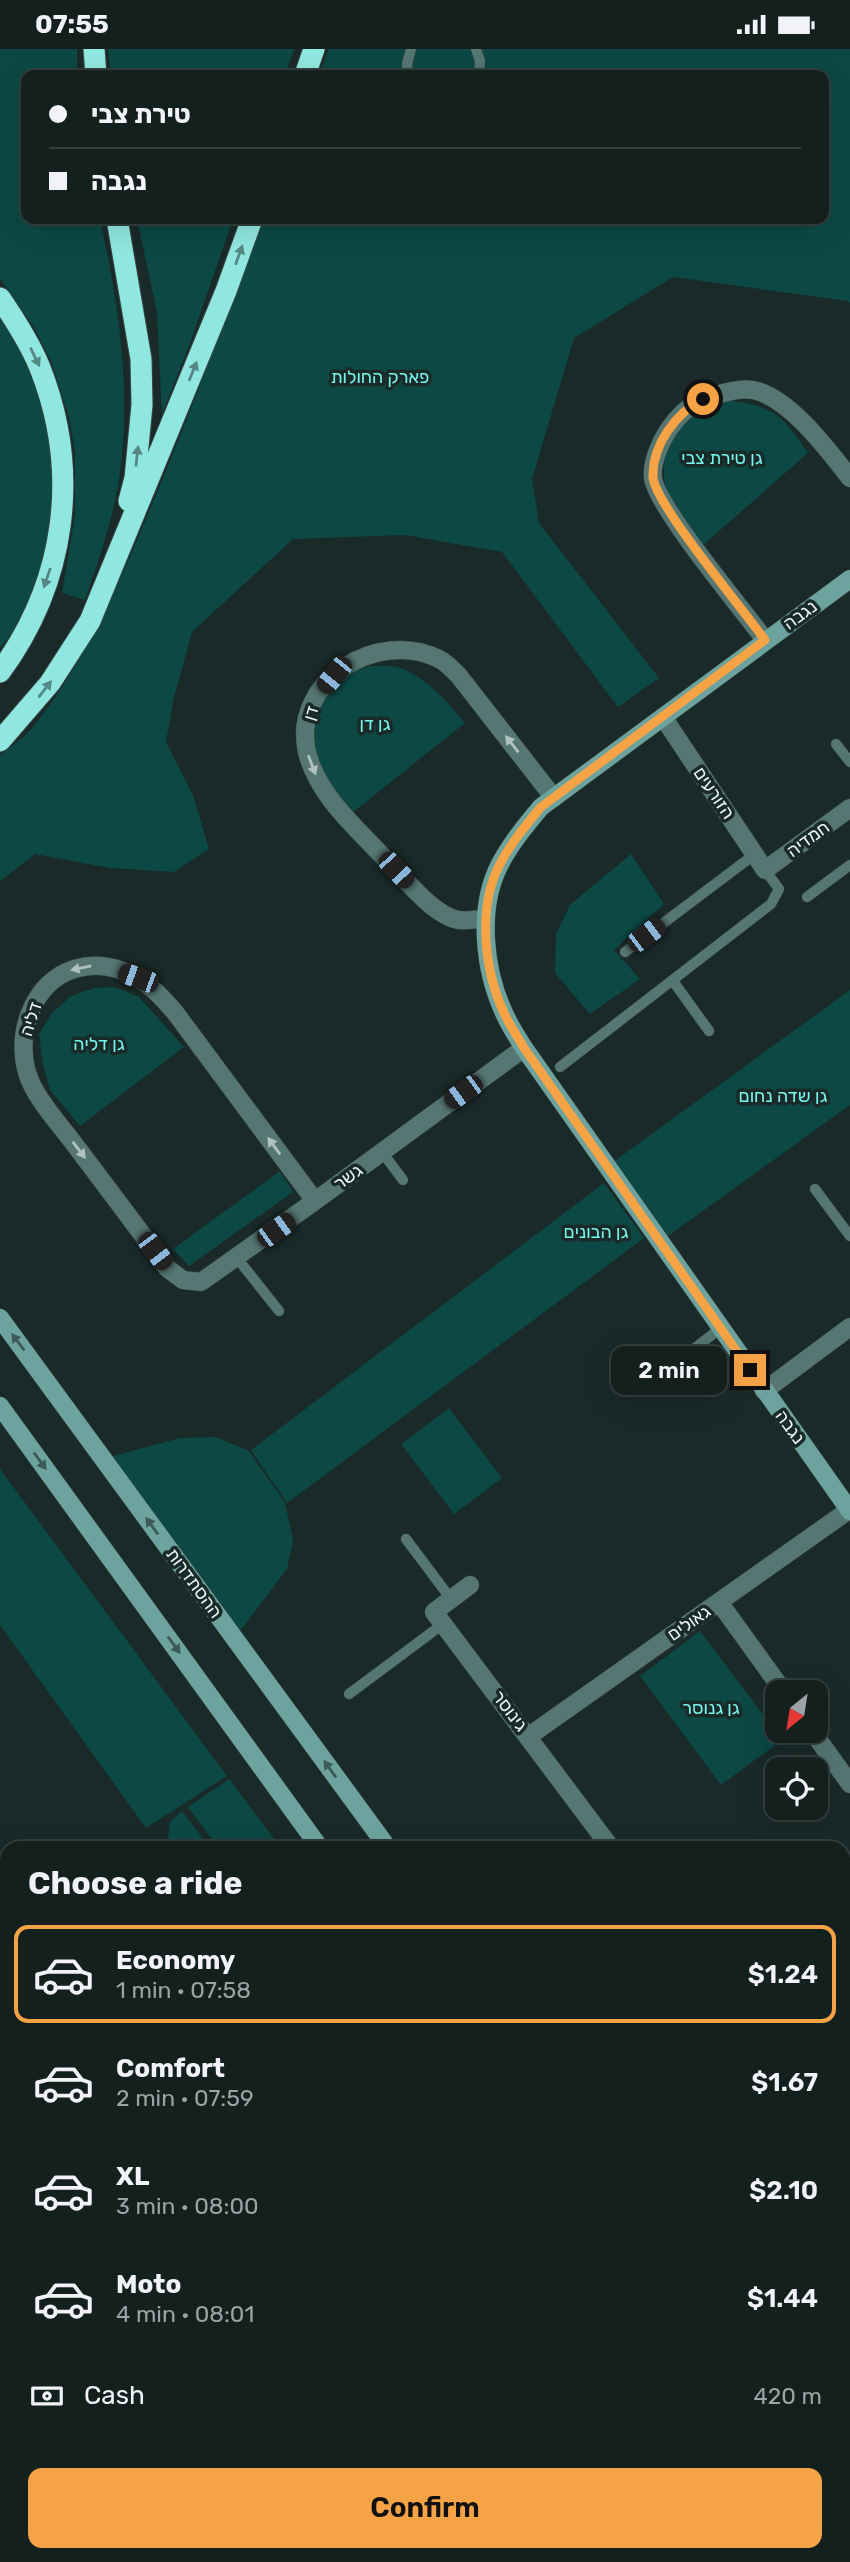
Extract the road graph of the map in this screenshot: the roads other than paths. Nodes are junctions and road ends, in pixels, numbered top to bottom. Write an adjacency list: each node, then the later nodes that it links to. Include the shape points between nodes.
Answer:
1 (94, 49): 5 (highway)
2 (314, 49): 6 (highway)
3 (411, 49): 7 (lane)
4 (476, 49): 8 (lane)
5 (96, 70)
6 (307, 70)
7 (408, 70)
8 (479, 70)
9 (118, 224): 13 (highway, one-way to 9, via 135,478 142,405 141,359)
10 (250, 224): 13 (highway, one-way to 10)
11 (0, 298): 16 (highway, one-way to 16, via 39,366 63,453 63,513 57,547 20,642)
12 (850, 478): 15 (street, via 794,414 752,390 726,392 687,407 662,442 653,478 660,496)
13 (111, 571): 18 (highway, one-way to 13, via 74,648)
14 (850, 579): 15 (street, נגבה)
15 (765, 640): 17 (street, נגבה)
16 (0, 672)
17 (663, 717): 21 (street, נגבה); 23 (street, הזורעים)
18 (0, 741)
19 (836, 744): 20 (lane)
20 (850, 762)
21 (554, 798): 27 (street, נגבה, via 541,807 499,865); 27 (street, דן, one-way to 27, via 441,659 408,649 379,650 346,665 314,699 307,718 307,751 328,797 431,905 457,920)
22 (850, 809): 25 (street, חמדיה)
23 (755, 854): 25 (street, הזורעים); 28 (lane)
24 (850, 865): 26 (lane)
25 (765, 870): 29 (lane, via 779,889 771,904)
26 (807, 897)
27 (485, 919): 31 (street, נגבה, via 487,953 504,1014)
28 (625, 951)
29 (673, 981): 30 (lane); 32 (lane)
30 (709, 1031)
31 (524, 1048): 33 (street, גשר); 42 (street, נגבה)
32 (560, 1067)
33 (382, 1152): 34 (lane); 36 (street, גשר)
34 (403, 1180)
35 (815, 1189): 37 (lane)
36 (315, 1201): 38 (street, גשר); 39 (street, דליה, one-way to 39, via 156,992 115,969 75,968 42,988 25,1024 22,1046 31,1084)
37 (850, 1236)
38 (237, 1258): 39 (street, גשר, via 201,1282 183,1280); 40 (lane)
39 (167, 1268)
40 (279, 1311)
41 (0, 1318): 59 (street, ההסתדרות, one-way to 41)
42 (722, 1327): 44 (lane); 45 (street, נגבה)
43 (850, 1327): 45 (street)
44 (641, 1386)
45 (764, 1391): 47 (street, נגבה)
46 (0, 1405): 58 (street, one-way to 58)
47 (850, 1510): 51 (street, גאולים)
48 (406, 1539): 50 (lane)
49 (470, 1585): 50 (street)
50 (451, 1599): 52 (street, via 434,1612)
51 (719, 1602): 53 (street); 55 (street, גאולים)
52 (443, 1624): 54 (lane); 55 (street, גינוסר)
53 (775, 1680)
54 (349, 1694)
55 (528, 1736): 60 (street, גינוסר)
56 (821, 1743): 57 (street)
57 (850, 1784)
58 (315, 1841)
59 (383, 1841)
60 (606, 1841)

